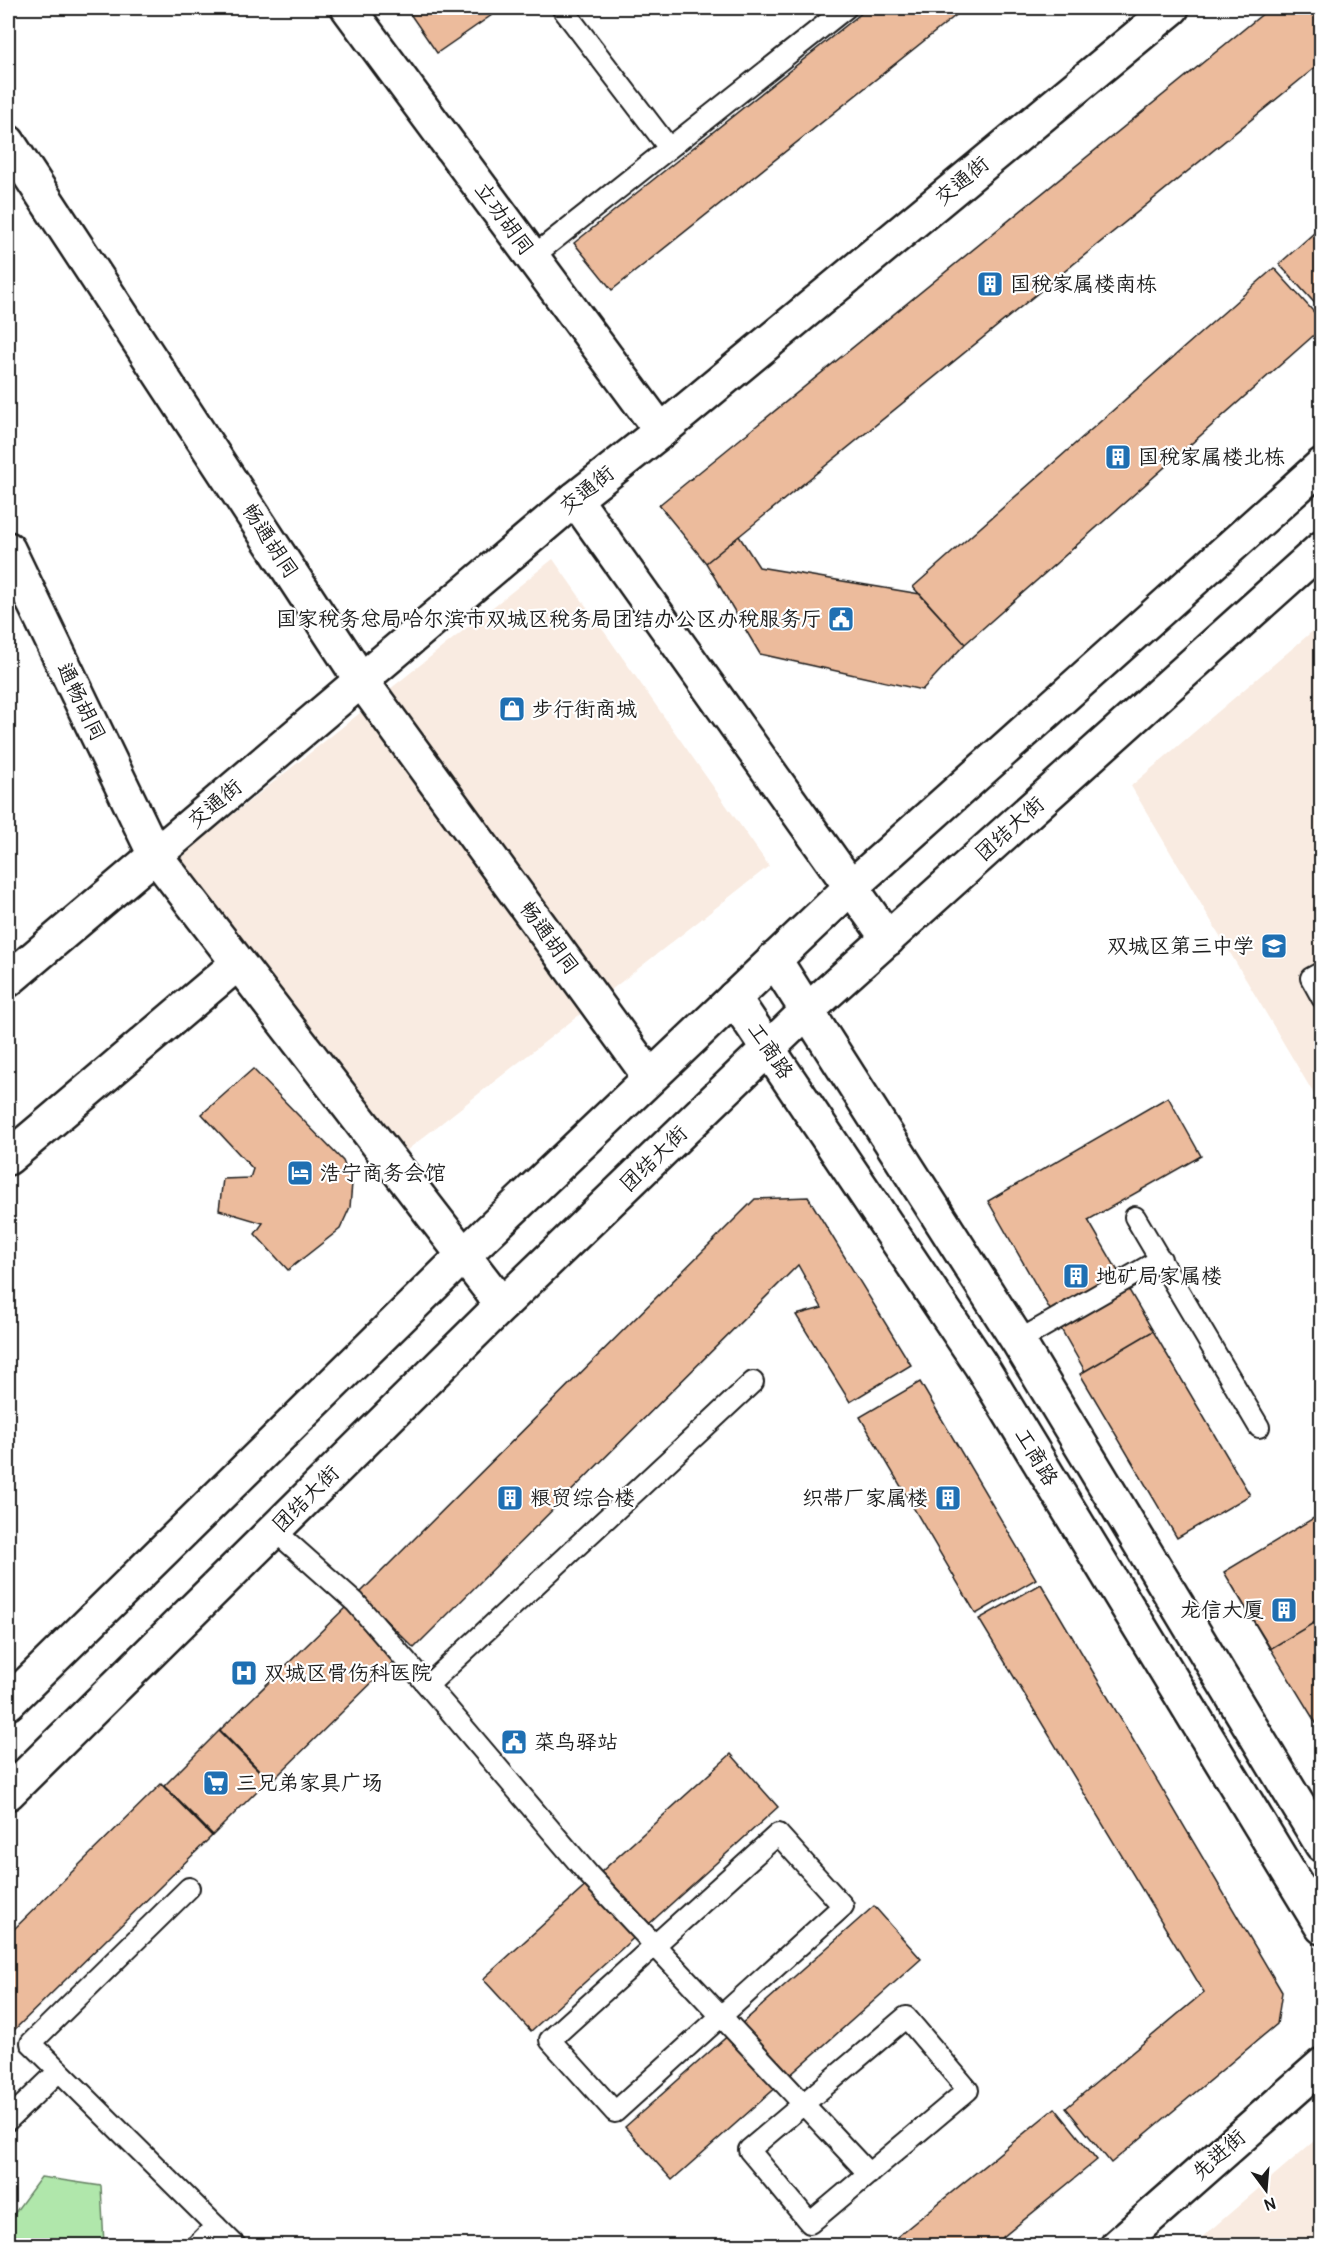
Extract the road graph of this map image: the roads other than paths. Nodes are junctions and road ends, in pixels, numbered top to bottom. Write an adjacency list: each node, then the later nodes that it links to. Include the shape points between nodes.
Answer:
1 (348, 8): 7 (main road, 立功胡同)
2 (562, 8): 6 (lane)
3 (846, 8): 6 (lane)
4 (1172, 8): 8 (main road, 交通街)
5 (8, 142): 13 (main road, 畅通胡同)
6 (669, 148): 7 (lane)
7 (532, 257): 8 (main road, 立功胡同)
8 (660, 431): 10 (main road, 交通街)
9 (1322, 465): 15 (main road)
10 (575, 499): 13 (main road, 交通街); 15 (main road)
11 (1322, 548): 16 (main road, 团结大街)
12 (8, 549): 14 (main road, 通畅胡同)
13 (361, 680): 14 (main road, 交通街); 25 (main road, 畅通胡同)
14 (154, 855): 18 (main road, 通畅胡同); 20 (main road, 交通街)
15 (850, 887): 16 (main road); 17 (main road)
16 (888, 939): 23 (main road, 团结大街)
17 (774, 959): 21 (main road); 23 (main road)
18 (238, 963): 26 (main road); 28 (main road, 通畅胡同)
19 (1322, 972): 22 (lane, via 1311,978)
20 (8, 980)
21 (734, 998): 24 (main road, 工商路); 25 (main road)
22 (1322, 998)
23 (807, 1011): 24 (main road, 团结大街); 31 (main road)
24 (769, 1049): 30 (main road, 团结大街); 40 (main road, 工商路, via 980,1364)
25 (650, 1077): 28 (main road)
26 (8, 1158)
27 (1135, 1217): 29 (lane)
28 (464, 1255): 30 (main road, 通畅胡同); 36 (main road)
29 (1161, 1259): 31 (lane); 33 (lane)
30 (502, 1305): 34 (main road, 团结大街)
31 (1018, 1341): 38 (main road)
32 (753, 1382): 35 (lane)
33 (1259, 1427)
34 (274, 1530): 35 (lane, via 355,1602); 37 (main road, 团结大街)
35 (428, 1685): 41 (lane, via 588,1874)
36 (8, 1703)
37 (8, 1793)
38 (1322, 1845)
39 (189, 1888): 44 (lane, via 31,2043)
40 (1322, 1927)
41 (655, 1946): 42 (lane); 42 (lane, via 550,2040 615,2112); 42 (lane, via 778,1834 843,1906)
42 (721, 2016): 46 (lane)
43 (1322, 2064): 50 (main road, 先进街)
44 (59, 2071): 45 (lane); 47 (lane)
45 (8, 2120)
46 (869, 2174): 46 (lane, via 810,2223 749,2150 906,2017 968,2090)
47 (216, 2226): 48 (lane); 49 (lane)
48 (196, 2246)
49 (236, 2246)
50 (1118, 2246)

